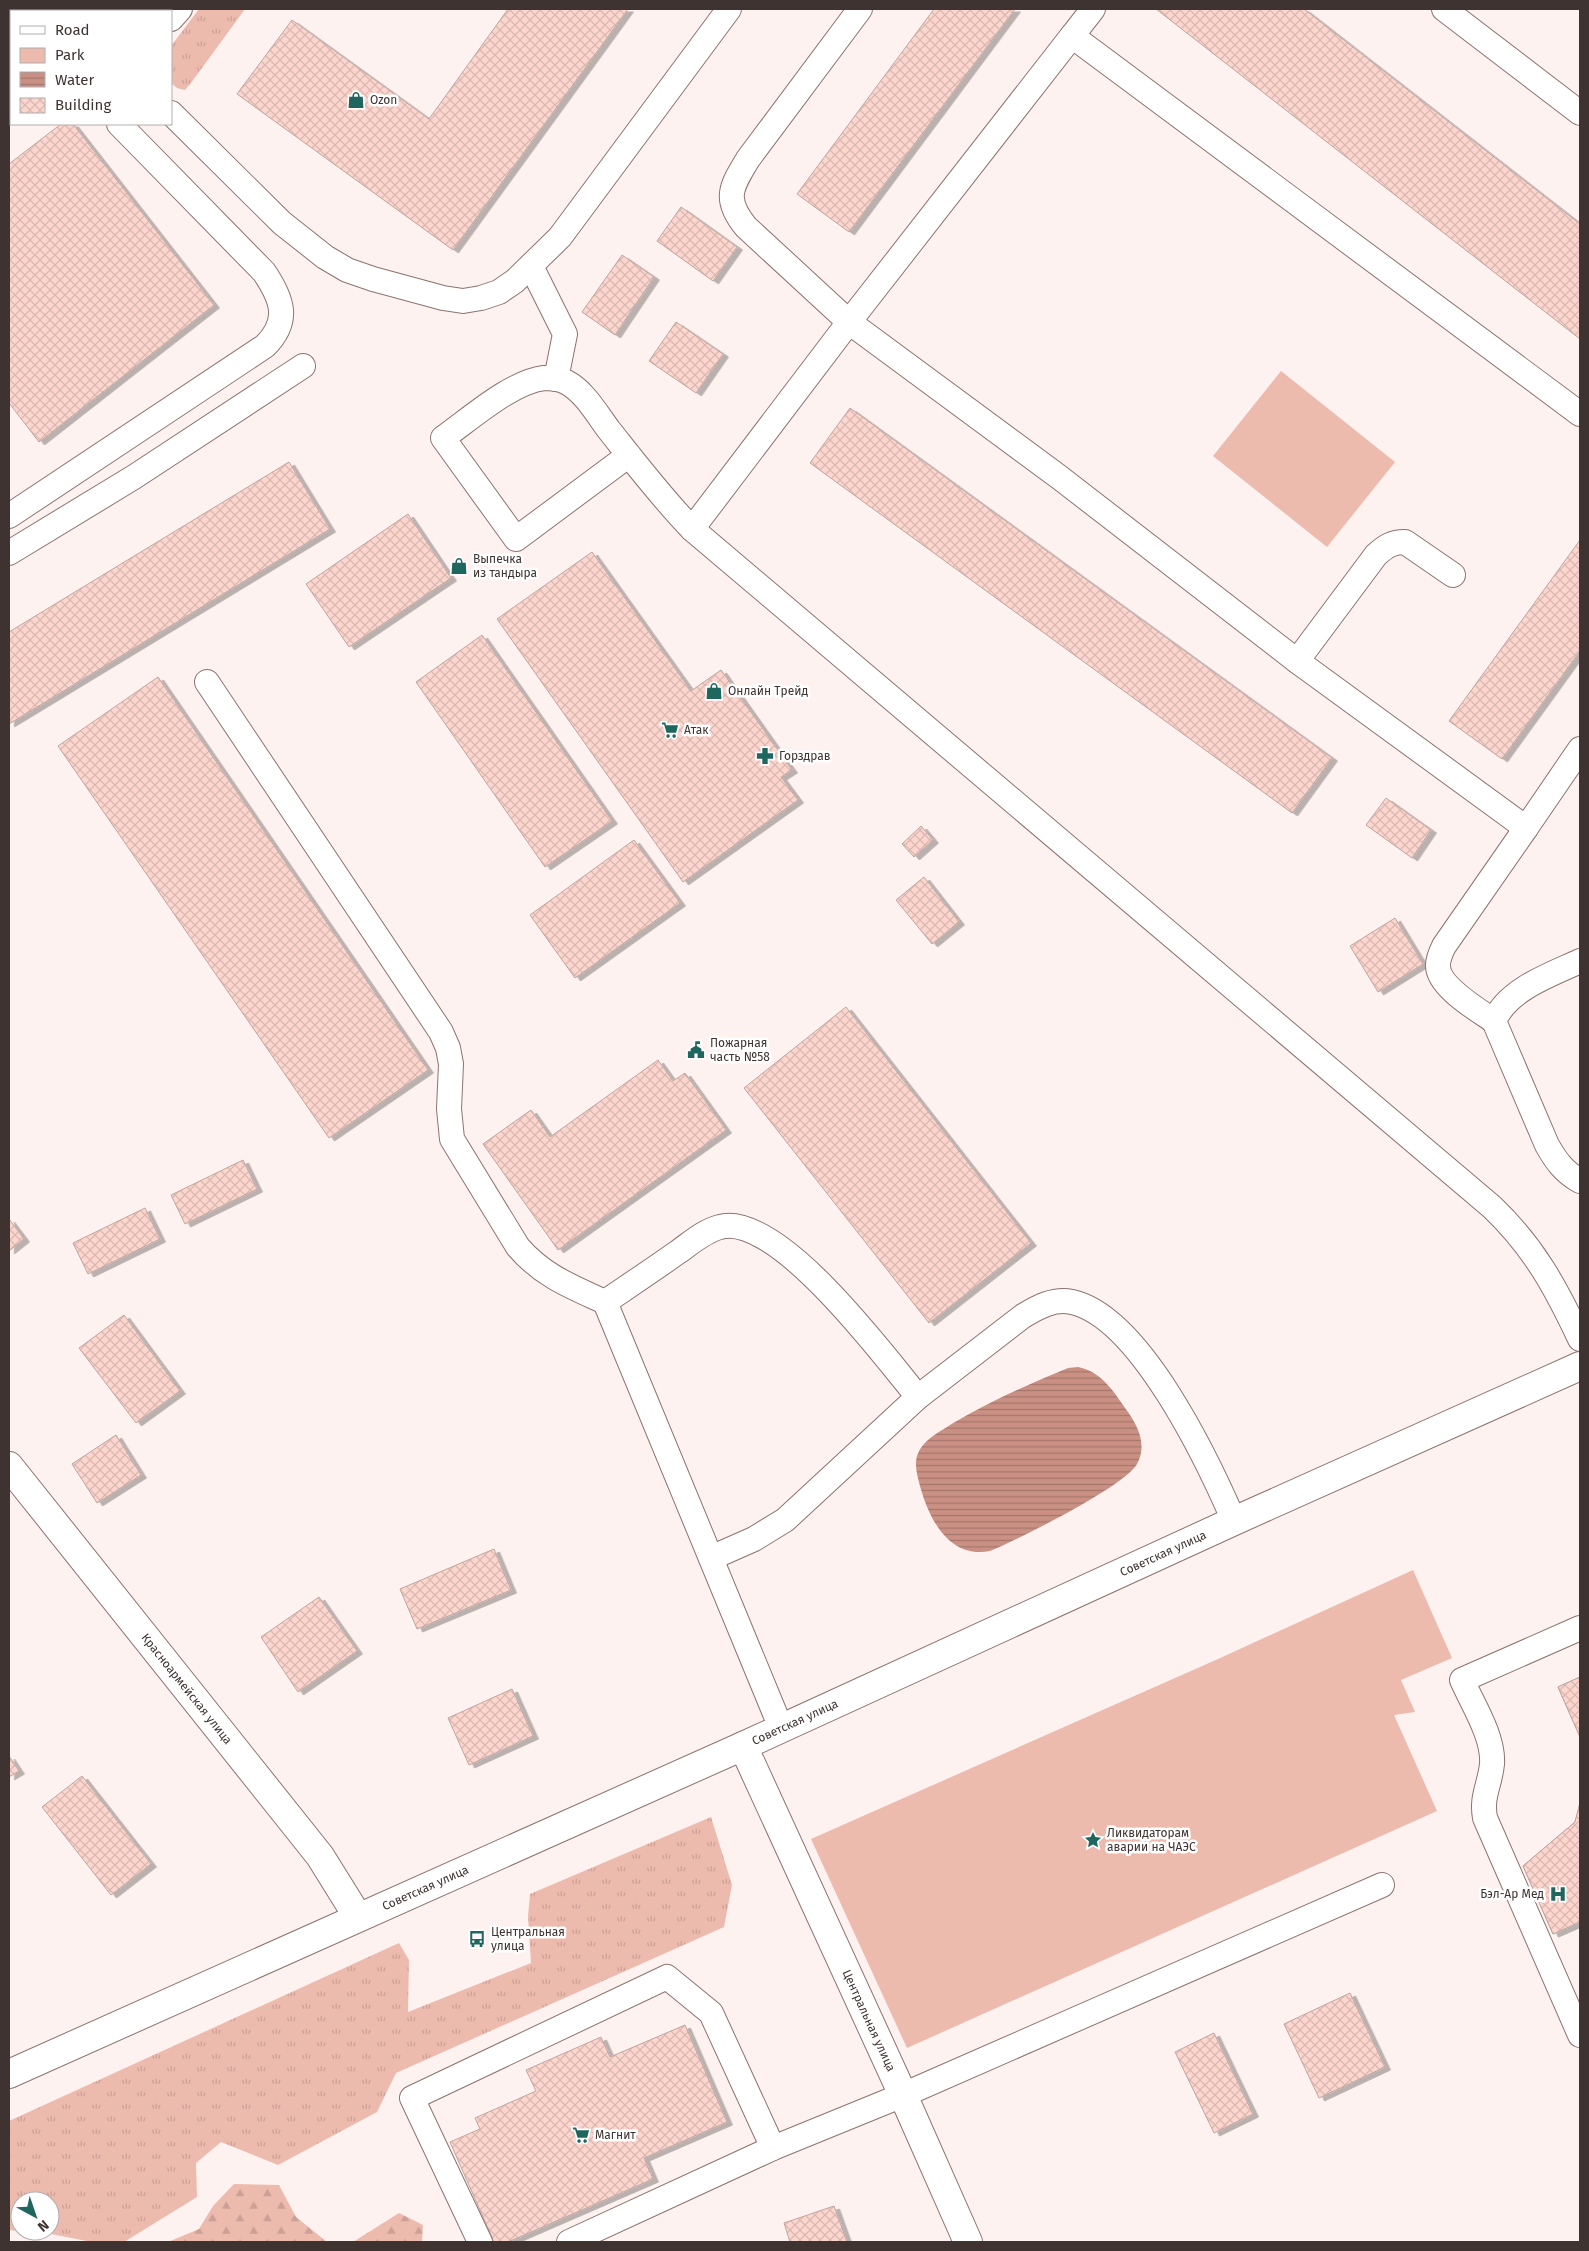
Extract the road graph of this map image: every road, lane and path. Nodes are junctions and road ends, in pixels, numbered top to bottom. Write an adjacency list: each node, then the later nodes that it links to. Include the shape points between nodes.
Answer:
1 (729, 9): 9 (lane, via 560,237)
2 (860, 9): 10 (lane, via 748,159 731,194 737,216 746,227)
3 (1093, 9): 5 (lane)
4 (1444, 9): 6 (lane)
5 (1072, 36): 10 (lane); 13 (lane)
6 (1580, 113)
7 (172, 114): 9 (lane, via 282,223 346,270 463,301 499,292)
8 (120, 125): 15 (lane, via 264,272 279,298 281,323 276,334 264,346)
9 (531, 266): 12 (lane, via 565,334)
10 (849, 322): 16 (lane); 19 (lane, via 1059,477)
11 (303, 366): 17 (lane)
12 (556, 379): 14 (lane, via 576,390); 14 (lane, via 544,378 519,386 443,438 516,539)
13 (1580, 414)
14 (629, 455): 16 (lane)
15 (9, 516)
16 (692, 529): 27 (lane, via 1492,1207 1512,1226 1544,1268)
17 (9, 554)
18 (1453, 575): 19 (lane, via 1405,542 1386,546)
19 (1297, 661): 22 (lane)
20 (207, 682): 26 (lane, via 441,1032 451,1064 448,1109 452,1139 518,1247 530,1261 558,1282)
21 (1580, 749): 22 (lane)
22 (1526, 828): 24 (lane, via 1444,946 1438,966 1440,975 1452,991)
23 (1580, 961): 24 (lane, via 1518,993 1498,1011)
24 (1494, 1021): 25 (lane, via 1547,1145 1567,1174)
25 (1580, 1181)
26 (606, 1302): 29 (lane, via 709,1231 721,1226 745,1227 767,1239 830,1292); 32 (lane)
27 (1580, 1340)
28 (1580, 1366): 31 (main road, Советская улица)
29 (918, 1398): 31 (lane, via 1039,1306 1056,1301 1086,1307 1116,1328 1159,1381 1190,1428); 32 (lane, via 785,1520 754,1539)
30 (9, 1466): 37 (main road, Красноармейская улица, via 320,1856)
31 (1234, 1521): 34 (main road, Советская улица)
32 (711, 1558): 34 (lane)
33 (1580, 1628): 38 (lane, via 1462,1680 1491,1751 1492,1764 1482,1804 1485,1818)
34 (781, 1728): 35 (main road, Советская улица)
35 (743, 1746): 37 (main road, Советская улица); 40 (main road, Центральная улица)
36 (1382, 1885): 40 (lane)
37 (358, 1917): 39 (main road, Советская улица)
38 (1580, 2035)
39 (9, 2074)
40 (903, 2094): 41 (lane); 44 (main road, Центральная улица)
41 (773, 2148): 42 (lane, via 711,2012 667,1977 412,2098); 43 (lane)
42 (480, 2242)
43 (569, 2242)
44 (968, 2242)

